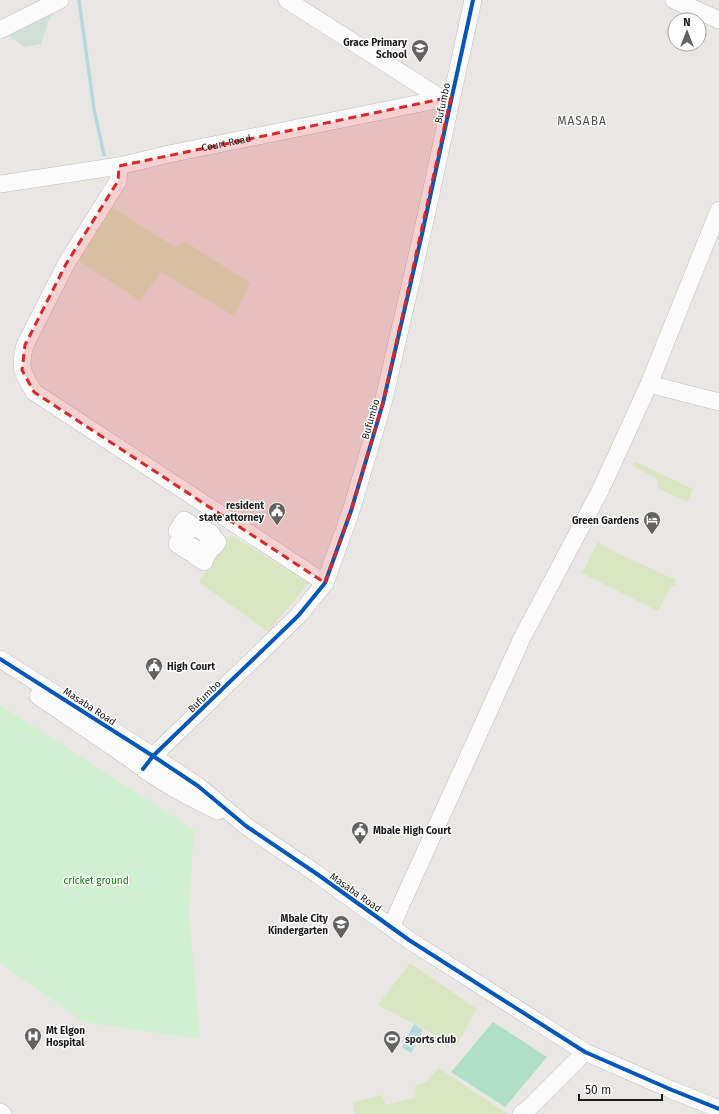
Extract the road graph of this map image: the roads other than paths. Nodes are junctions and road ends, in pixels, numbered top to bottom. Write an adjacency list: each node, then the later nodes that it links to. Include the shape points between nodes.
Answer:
1 (60, 0): 6 (street)
2 (287, 0): 7 (street)
3 (473, 0): 7 (street, Bufumbo)
4 (674, 0): 5 (street)
5 (719, 20)
6 (0, 30)
7 (447, 98): 8 (street, Court Road); 13 (street, Bufumbo, via 422,234 383,403 351,511)
8 (119, 166): 9 (street, Court Road); 13 (street, via 118,181 66,264 25,345 22,370 27,382 34,392)
9 (0, 184)
10 (719, 210): 11 (street)
11 (649, 384): 12 (street); 17 (street, via 601,489 522,638)
12 (719, 402)
13 (325, 583): 16 (street, Bufumbo, via 298,616)
14 (0, 659): 16 (street, Masaba Road)
15 (0, 670): 16 (street, via 129,758)
16 (148, 763): 17 (street, Masaba Road, via 191,798 246,826)
17 (391, 927): 18 (street, Masaba Road)
18 (585, 1052): 19 (street, Masaba Road); 22 (street)
19 (719, 1109)
20 (0, 1112): 21 (street)
21 (3, 1114)
22 (521, 1114)

